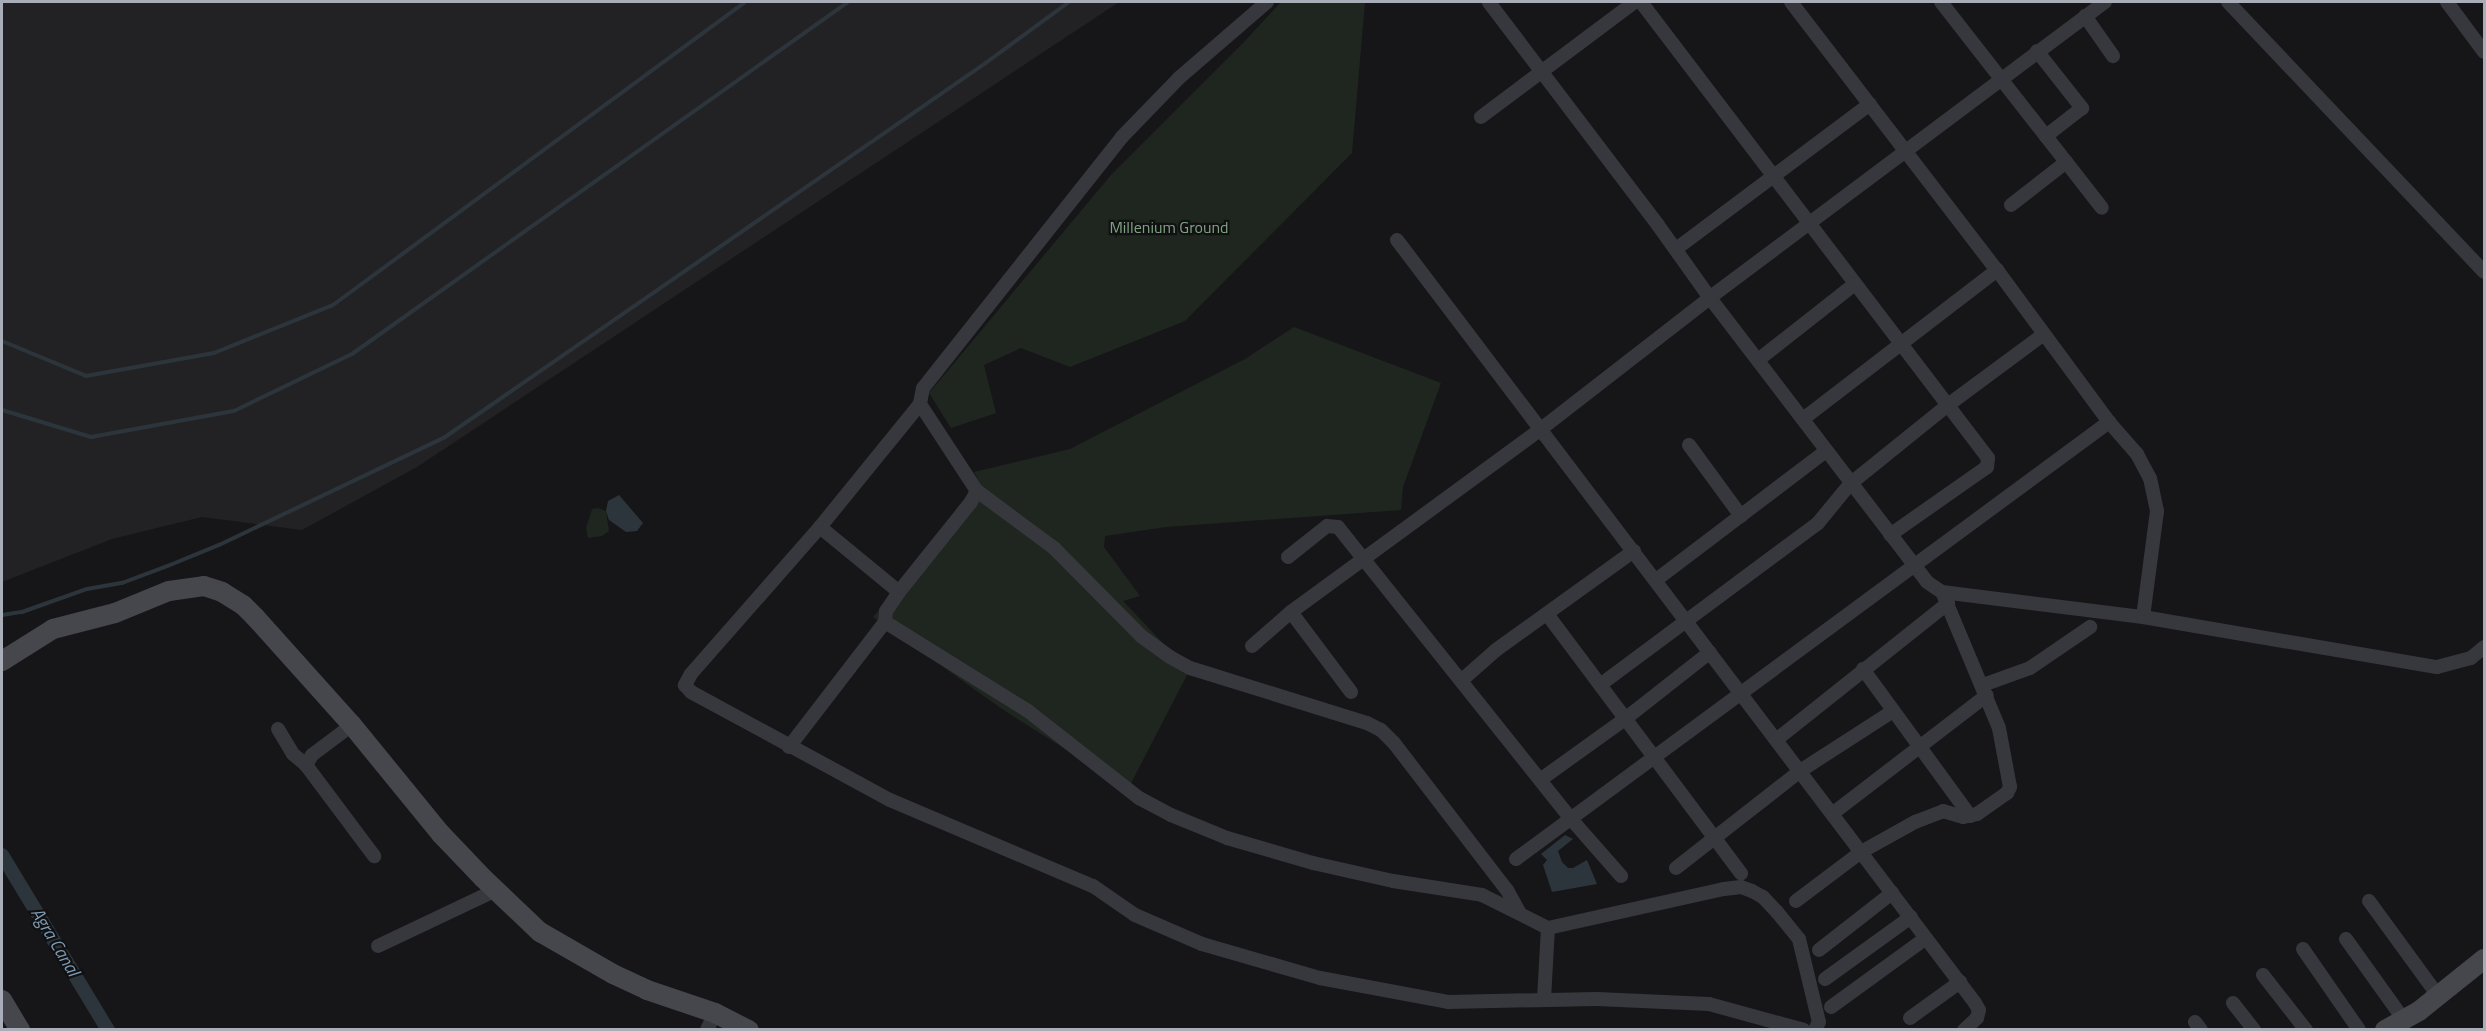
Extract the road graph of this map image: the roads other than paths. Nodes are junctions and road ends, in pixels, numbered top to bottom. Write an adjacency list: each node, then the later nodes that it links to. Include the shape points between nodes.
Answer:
1 (1267, 2): 34 (street, via 1179,78 1122,137 923,388)
2 (1489, 2): 14 (street)
3 (1635, 2): 14 (street)
4 (1641, 2): 21 (street)
5 (1791, 2): 16 (street)
6 (1941, 2): 15 (street)
7 (2105, 2): 10 (street)
8 (2228, 2): 28 (street)
9 (2447, 2): 12 (street)
10 (2085, 16): 11 (street); 13 (street)
11 (2037, 51): 15 (street); 18 (street, via 2082,108)
12 (2484, 52)
13 (2113, 56)
14 (1542, 72): 17 (street); 26 (street)
15 (2001, 78): 18 (street); 19 (street)
16 (1870, 104): 19 (street); 21 (street)
17 (1481, 117)
18 (2046, 136): 20 (street)
19 (1906, 151): 24 (street); 27 (street)
20 (2066, 162): 22 (street); 23 (street)
21 (1775, 178): 24 (street); 26 (street)
22 (2010, 205)
23 (2102, 208)
24 (1808, 223): 29 (street); 30 (street)
25 (1397, 240): 38 (street)
26 (1676, 249): 30 (street)
27 (1997, 270): 31 (street); 32 (street)
28 (2484, 272)
29 (1855, 284): 32 (street); 33 (street)
30 (1710, 298): 33 (street); 38 (street)
31 (2044, 334): 35 (street); 37 (street)
32 (1901, 344): 35 (street); 36 (street)
33 (1758, 360): 36 (street)
34 (921, 404): 42 (street); 44 (street)
35 (1948, 405): 41 (street); 45 (street, via 1989,464)
36 (1803, 419): 40 (street)
37 (2109, 422): 49 (street); 55 (street, via 2137,454 2150,478 2157,511)
38 (1541, 429): 46 (street); 48 (street)
39 (1689, 445): 43 (street)
40 (1826, 451): 41 (street); 43 (street)
41 (1850, 484): 45 (street); 56 (street, via 1818,523)
42 (977, 491): 51 (street); 94 (street, via 1054,548 1141,636 1170,657 1190,668 1381,730 1507,890)
43 (1741, 516): 50 (street)
44 (820, 527): 51 (street); 74 (street, via 685,685)
45 (1890, 535): 49 (street)
46 (1634, 551): 50 (street); 54 (street)
47 (1288, 557): 48 (street, via 1333,525)
48 (1364, 561): 53 (street); 64 (street)
49 (1915, 567): 52 (street); 68 (street, via 1872,594)
50 (1656, 580): 56 (street)
51 (899, 592): 57 (street, via 886,611)
52 (1945, 598): 55 (street); 63 (street); 66 (street)
53 (1291, 612): 59 (street); 67 (street)
54 (1547, 614): 64 (street); 65 (street)
55 (2143, 617): 60 (street, via 2437,667 2470,657)
56 (1685, 620): 61 (street); 65 (street)
57 (885, 622): 74 (street); 94 (street, via 1028,711 1139,798 1171,815 1227,838 1312,863 1482,895)
58 (2090, 627): 66 (street, via 2030,668)
59 (1252, 646)
60 (2484, 647)
61 (1710, 652): 68 (street); 70 (street)
62 (2, 661): 71 (street, via 53,629 115,613 169,591 204,586 243,605)
63 (1863, 669): 69 (street); 73 (street)
64 (1462, 680): 79 (street)
65 (1600, 685): 70 (street)
66 (1985, 690): 75 (street); 81 (street, via 2004,748 2010,788)
67 (1351, 692)
68 (1740, 693): 73 (street); 76 (street)
69 (1893, 711): 75 (street); 78 (street)
70 (1625, 719): 76 (street); 79 (street)
71 (352, 725): 77 (street, via 312,755); 90 (street, via 441,834)
72 (278, 729): 77 (street, via 293,754)
73 (1776, 740): 78 (street)
74 (789, 747): 107 (street, via 890,800 1093,886 1135,915 1202,944 1379,991 1448,1002)
75 (1919, 747): 80 (street); 81 (street)
76 (1654, 758): 82 (street); 83 (street)
77 (306, 765): 85 (street)
78 (1800, 771): 80 (street); 83 (street)
79 (1540, 780): 82 (street)
80 (1832, 814): 84 (street)
81 (1970, 816): 84 (street, via 1935,813)
82 (1571, 819): 86 (street); 89 (street)
83 (1714, 838): 87 (street); 88 (street)
84 (1861, 852): 91 (street); 92 (street)
85 (374, 856)
86 (1516, 859)
87 (1676, 868)
88 (1741, 873)
89 (1621, 876)
90 (496, 890): 99 (street); 113 (street, via 540,932 562,946)
91 (1892, 893): 95 (street); 101 (street)
92 (1796, 901)
93 (2369, 901): 106 (street)
94 (1519, 912): 96 (street)
95 (1911, 917): 97 (street); 104 (street)
96 (1548, 928): 107 (street); 117 (street, via 1724,889 1741,887 1752,891 1763,897 1799,939 1819,1022)
97 (1926, 938): 105 (street); 110 (street)
98 (2346, 939): 112 (street)
99 (378, 946)
100 (2303, 949): 121 (street)
101 (1819, 950)
102 (2484, 959): 106 (street)
103 (2263, 975): 120 (street)
104 (1825, 979)
105 (1960, 982): 111 (street); 118 (street, via 1979,1011)
106 (2439, 997): 112 (street)
107 (1544, 999): 116 (street, via 1709,1004)
108 (2, 1000): 114 (street)
109 (2233, 1003): 119 (street)
110 (1831, 1006)
111 (1910, 1018)
112 (2404, 1020): 122 (street)
113 (711, 1021): 115 (street)
114 (20, 1029)
115 (749, 1029)
116 (1804, 1029)
117 (1815, 1029)
118 (1964, 1029)
119 (2254, 1029)
120 (2306, 1029)
121 (2359, 1029)
122 (2385, 1029)

